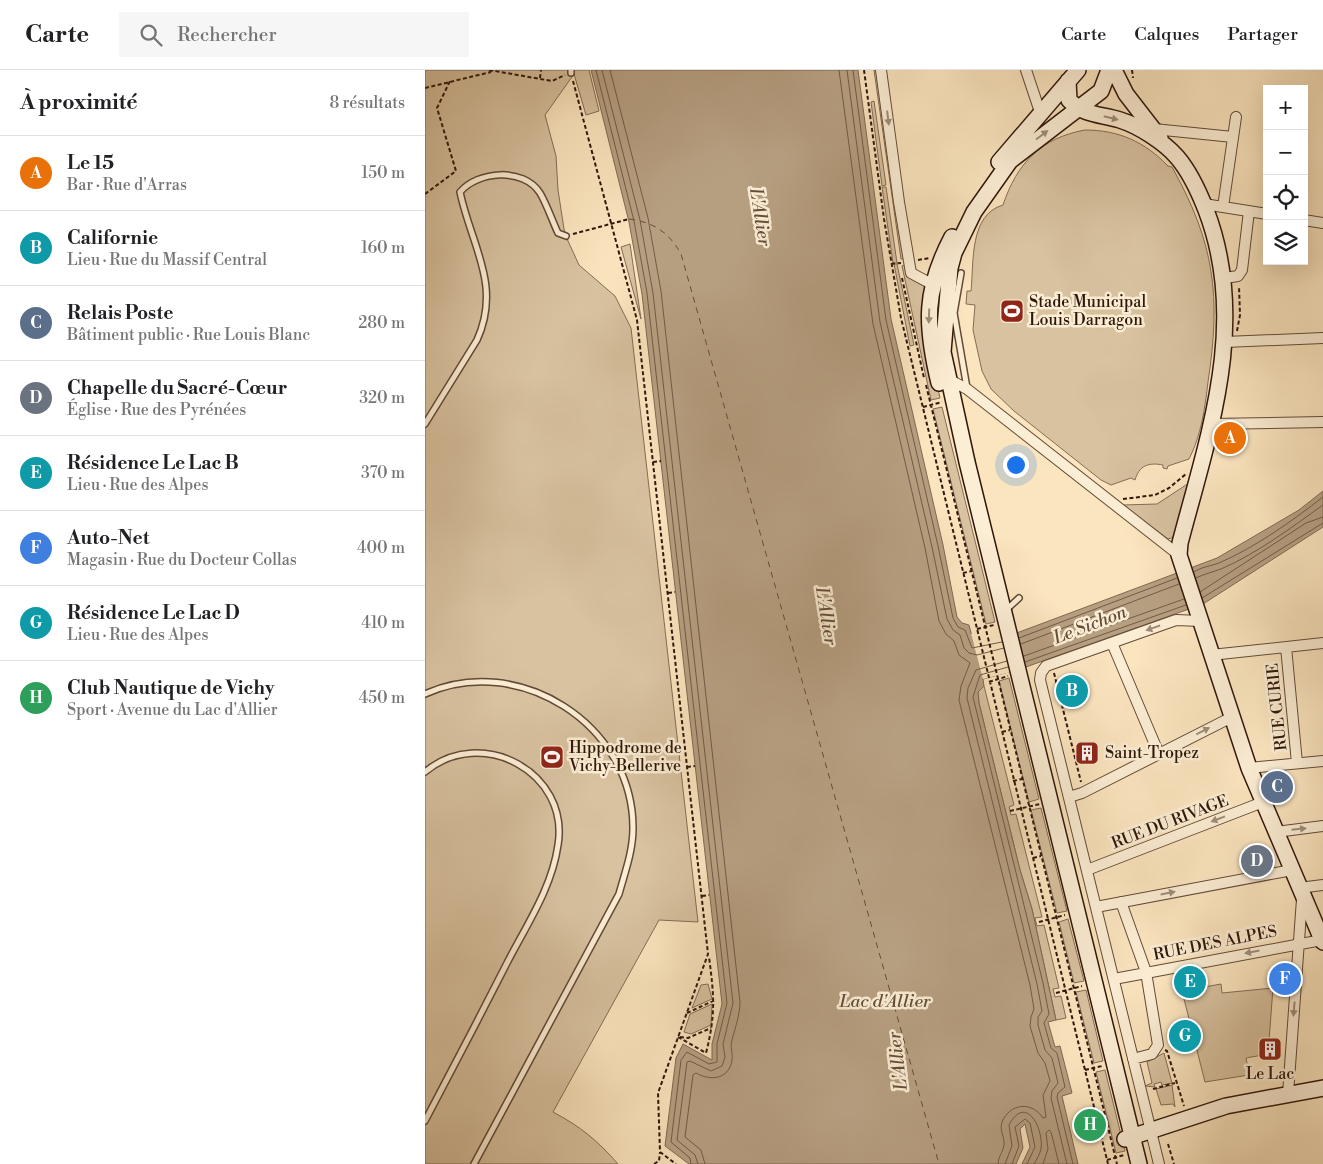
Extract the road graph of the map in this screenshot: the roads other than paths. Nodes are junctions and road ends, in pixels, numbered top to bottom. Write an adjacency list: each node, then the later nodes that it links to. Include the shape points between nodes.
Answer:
1 (881, 70): 21 (street, one-way to 21, via 907,261 911,273)
2 (1026, 70): 7 (street)
3 (1109, 70): 6 (main road, via 1101,91)
4 (1114, 70): 9 (main road, via 1126,94)
5 (1073, 76): 6 (main road, via 1069,100); 7 (main road)
6 (1079, 110): 11 (main road, one-way to 11, via 1122,121); 19 (main road, one-way to 6, via 959,240 1010,161)
7 (1040, 112): 21 (main road, via 1002,157 967,208 939,262)
8 (1236, 117): 10 (street)
9 (1153, 129): 10 (street); 11 (main road)
10 (1233, 137): 13 (street)
11 (1166, 147): 12 (main road, via 1188,172)
12 (1203, 204): 13 (street); 20 (main road)
13 (1223, 207): 14 (street)
14 (1249, 211): 15 (street); 20 (street, via 1242,270)
15 (1263, 213)
16 (1308, 221): 17 (street)
17 (1323, 224)
18 (566, 236): 27 (lane, via 557,233 539,192 522,178 495,175 479,178 460,192 486,276 486,309 477,340)
19 (955, 273): 21 (street); 24 (main road, via 944,337); 25 (lane, via 954,313)
20 (1231, 277): 23 (main road)
21 (933, 282): 31 (main road, one-way to 31, via 929,328 932,353)
22 (1323, 338): 23 (street)
23 (1230, 342): 28 (main road)
24 (947, 378): 25 (street); 31 (main road)
25 (967, 389): 29 (street, via 1107,498)
26 (1323, 422): 28 (street)
27 (425, 424)
28 (1211, 424): 29 (main road, via 1180,543)
29 (1180, 560): 32 (main road)
30 (1019, 598): 31 (lane)
31 (999, 621): 37 (main road)
32 (1200, 621): 33 (street, one-way to 33, via 1176,620); 36 (main road)
33 (1112, 643): 38 (street, via 1046,666); 41 (street)
34 (1323, 643): 35 (street)
35 (1286, 647): 36 (street); 43 (street, RUE CURIE)
36 (1211, 656): 40 (main road)
37 (1012, 678): 38 (street); 65 (main road); 65 (main road, via 1036,805 1100,1067)
38 (1040, 680): 46 (street)
39 (425, 694): 66 (lane, via 442,686 480,680 515,684 550,697 577,714 606,744 618,765 628,793 633,827 630,858 619,894)
40 (1232, 716): 41 (street, one-way to 40); 44 (main road)
41 (1159, 754): 46 (street, via 1082,794)
42 (1323, 761): 43 (street)
43 (1297, 763): 44 (street)
44 (1249, 768): 47 (main road)
45 (425, 772): 63 (lane, via 447,758 464,753 493,754 512,760 531,772 553,801 559,831 554,865 538,905)
46 (1069, 797): 50 (street)
47 (1263, 802): 49 (main road); 50 (street, RUE DU RIVAGE, one-way to 50)
48 (1323, 826): 49 (street, one-way to 48)
49 (1276, 832): 51 (main road)
50 (1087, 870): 55 (street)
51 (1292, 870): 53 (main road); 54 (street, one-way to 51)
52 (1323, 885): 53 (street)
53 (1301, 891): 56 (main road); 57 (street)
54 (1121, 902): 55 (street); 58 (street)
55 (1096, 907): 59 (street)
56 (1322, 941): 57 (street, RUE DES ALPES)
57 (1300, 943): 58 (street, RUE DES ALPES, one-way to 58); 62 (street, one-way to 62)
58 (1146, 972): 59 (street, RUE DES ALPES); 60 (street, via 1157,1049 1152,1054)
59 (1114, 979): 60 (street)
60 (1133, 1059): 64 (street)
61 (1323, 1088): 62 (main road)
62 (1288, 1094): 64 (main road, via 1226,1106)
63 (425, 1120)
64 (1151, 1132): 65 (main road); 69 (street)
65 (1123, 1137): 67 (main road); 68 (main road)
66 (474, 1164)
67 (1131, 1164)
68 (1139, 1164)
69 (1159, 1164)

